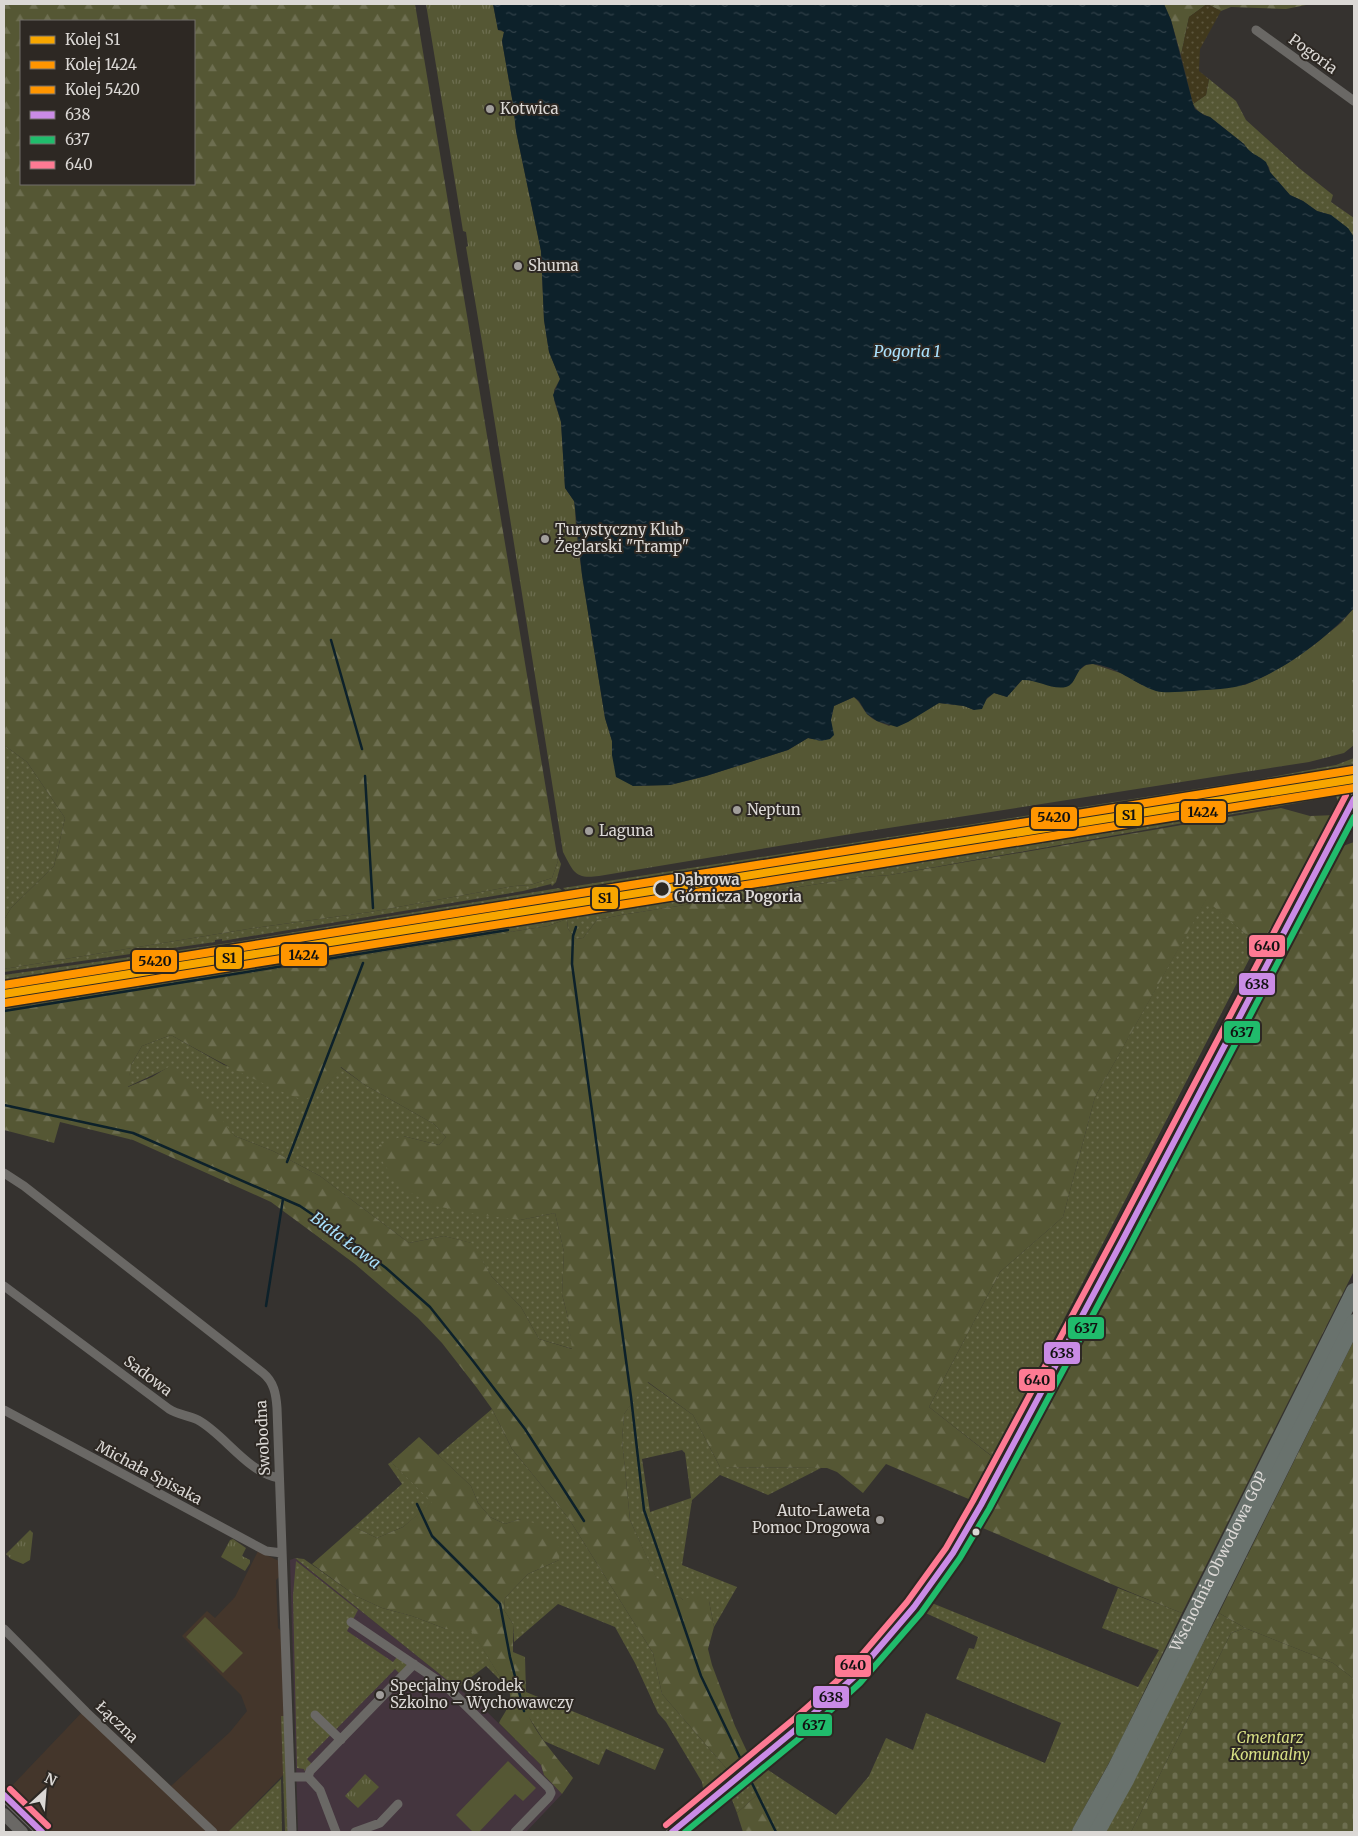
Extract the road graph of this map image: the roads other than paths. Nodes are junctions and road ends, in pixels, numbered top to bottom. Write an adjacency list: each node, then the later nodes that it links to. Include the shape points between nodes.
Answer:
1 (1256, 30): 2 (street, Pogoria)
2 (1354, 101)
3 (1354, 799): 28 (street, via 982,1504 948,1559 906,1617 854,1677)
4 (4, 1173): 9 (street, Swobodna, via 268,1378 277,1399)
5 (4, 1286): 9 (street, Sadowa, via 169,1409 200,1421 256,1468)
6 (1354, 1290): 29 (highway, Wschodnia Obwodowa GOP, via 1116,1769)
7 (1354, 1322): 30 (highway, Wschodnia Obwodowa GOP)
8 (4, 1410): 10 (street, Michała Spisaka, via 266,1551)
9 (279, 1478): 10 (street, Swobodna)
10 (282, 1553): 16 (street, Swobodna)
11 (351, 1622): 13 (street)
12 (4, 1630): 23 (street, Łączna)
13 (414, 1664): 15 (street); 27 (street, via 446,1686 549,1788 549,1797)
14 (315, 1715): 15 (street)
15 (341, 1740): 17 (street, via 310,1771)
16 (290, 1777): 17 (street); 24 (street, Swobodna)
17 (308, 1777): 25 (street, via 320,1790)
18 (4, 1795): 22 (street)
19 (398, 1804): 26 (street, via 380,1823)
20 (4, 1814): 21 (street)
21 (22, 1832)
22 (42, 1832)
23 (213, 1832)
24 (292, 1832)
25 (336, 1832)
26 (356, 1832)
27 (515, 1832)
28 (672, 1832)
29 (1080, 1832)
30 (1097, 1832)

